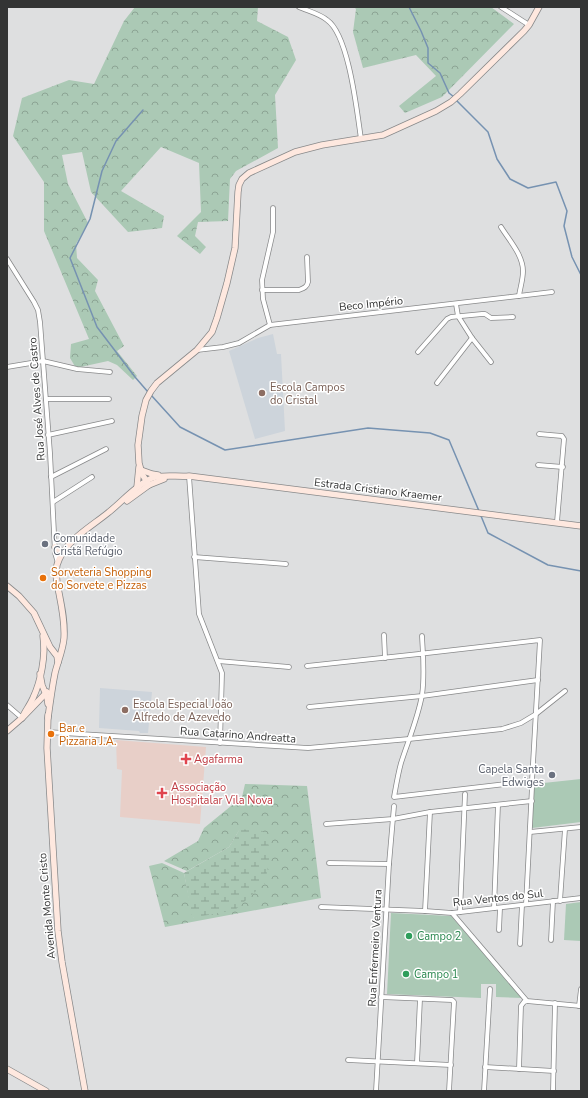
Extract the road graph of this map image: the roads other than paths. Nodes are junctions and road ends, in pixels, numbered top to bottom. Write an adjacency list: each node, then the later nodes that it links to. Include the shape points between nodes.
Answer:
1 (299, 7): 5 (street, via 328,20 344,45)
2 (501, 7): 4 (street)
3 (540, 7): 4 (main road)
4 (529, 25): 5 (main road, via 451,102 389,133)
5 (361, 139): 18 (main road, via 295,152 249,173 242,179 238,192 235,248 227,283 212,332)
6 (274, 208): 10 (street, via 273,232)
7 (501, 227): 12 (street, via 521,262 523,270)
8 (307, 257): 10 (street, via 308,282 305,288)
9 (7, 259): 20 (street, Rua José Alves de Castro, via 38,310)
10 (262, 290): 16 (street)
11 (552, 292): 12 (street, Beco Império)
12 (519, 296): 13 (street, Beco Império)
13 (456, 304): 14 (street); 16 (street, Beco Império)
14 (458, 316): 15 (street, via 486,314 491,318); 17 (street); 19 (street, via 447,319)
15 (512, 317)
16 (270, 325): 18 (street, Beco Império, via 239,343)
17 (472, 338): 21 (street); 24 (street)
18 (197, 350): 31 (main road, via 157,383 146,400 138,445)
19 (418, 352)
20 (43, 361): 22 (street); 23 (street, via 77,369); 25 (street, Rua José Alves de Castro)
21 (491, 362)
22 (7, 367)
23 (110, 372)
24 (436, 383)
25 (46, 399): 26 (street); 29 (street, Rua José Alves de Castro)
26 (109, 399)
27 (112, 421): 29 (street)
28 (539, 434): 33 (street, via 564,437)
29 (48, 435): 37 (street, Rua José Alves de Castro)
30 (106, 449): 37 (street)
31 (139, 463): 34 (main road); 41 (main road)
32 (538, 466): 33 (street)
33 (562, 466): 44 (street)
34 (141, 470): 35 (main road); 40 (main road)
35 (163, 476): 39 (main road, Estrada Cristiano Kraemer); 40 (main road, Estrada Cristiano Kraemer, via 154,477)
36 (188, 476): 39 (main road, Estrada Cristiano Kraemer); 44 (main road, Estrada Cristiano Kraemer); 48 (street)
37 (51, 477): 42 (street, Rua José Alves de Castro)
38 (92, 477): 42 (street)
39 (173, 477): 40 (main road, Estrada Cristiano Kraemer)
40 (147, 483): 41 (main road, Estrada Cristiano Kraemer); 43 (main road, Estrada Cristiano Kraemer)
41 (137, 487): 43 (main road, Estrada Cristiano Kraemer)
42 (53, 502): 46 (street, Rua José Alves de Castro)
43 (110, 512): 47 (main road, Estrada Cristiano Kraemer, via 78,536)
44 (557, 522): 45 (main road, Estrada Cristiano Kraemer)
45 (581, 526)
46 (55, 547): 47 (main road); 49 (street, Rua José Alves de Castro); 50 (street, Rua José Alves de Castro)
47 (64, 551): 49 (main road, Estrada Cristiano Kraemer)
48 (194, 557): 51 (street); 61 (street, via 199,614)
49 (60, 558): 50 (main road, Estrada Cristiano Kraemer)
50 (58, 564): 56 (main road, Estrada Cristiano Kraemer, via 56,576 65,624)
51 (286, 564)
52 (7, 586): 53 (main road, via 27,604)
53 (43, 632): 57 (main road); 60 (main road)
54 (384, 635): 59 (street)
55 (422, 636): 58 (street)
56 (63, 646): 57 (main road); 62 (main road, Estrada Cristiano Kraemer)
57 (53, 651): 60 (main road); 62 (main road)
58 (423, 654): 59 (street); 66 (street, via 540,640); 70 (street)
59 (385, 658): 63 (street)
60 (43, 660): 65 (main road)
61 (218, 661): 64 (street); 79 (street, via 222,673)
62 (58, 663): 67 (main road, Estrada Cristiano Kraemer)
63 (307, 666)
64 (289, 667)
65 (40, 674): 69 (main road, Avenida Monte Cristo); 74 (main road, via 32,700)
66 (538, 680): 70 (street); 73 (street)
67 (52, 685): 69 (main road); 75 (main road, Avenida Monte Cristo)
68 (565, 690): 73 (street, Rua Catarino Andreatta)
69 (45, 693): 74 (main road); 75 (main road, Avenida Monte Cristo)
70 (422, 696): 72 (street); 78 (street)
71 (7, 705): 74 (street)
72 (309, 707)
73 (536, 714): 78 (street, Rua Catarino Andreatta, via 521,723 502,729); 78 (street, via 532,781 394,797)
74 (22, 718): 76 (main road)
75 (48, 718): 77 (main road, Avenida Monte Cristo)
76 (7, 731)
77 (47, 732): 79 (street, Rua Catarino Andreatta); 124 (main road, Avenida Monte Cristo, via 58,931)
78 (409, 740): 79 (street, Rua Catarino Andreatta, via 308,748)
79 (220, 743)
80 (532, 787): 82 (street)
81 (465, 794): 85 (street)
82 (532, 801): 83 (street); 91 (street)
83 (498, 805): 85 (street); 99 (street)
84 (394, 806): 87 (street, Rua Enfermeiro Ventura)
85 (465, 808): 86 (street); 103 (street)
86 (430, 812): 87 (street); 102 (street)
87 (393, 819): 88 (street); 93 (street, Rua Enfermeiro Ventura)
88 (326, 824)
89 (581, 827): 90 (street)
90 (565, 829): 91 (street); 96 (street)
91 (530, 832): 97 (street)
92 (329, 863): 93 (street)
93 (389, 864): 101 (street, Rua Enfermeiro Ventura)
94 (581, 898): 96 (street, Rua Ventos do Sul)
95 (553, 901): 96 (street, Rua Ventos do Sul); 97 (street, Rua Ventos do Sul); 106 (street)
96 (560, 901)
97 (524, 905): 100 (street, Rua Ventos do Sul); 107 (street)
98 (321, 908): 101 (street, Rua Ventos do Sul)
99 (494, 908): 100 (street, Rua Ventos do Sul); 103 (street, Rua Ventos do Sul)
100 (500, 908): 105 (street)
101 (387, 910): 102 (street, Rua Ventos do Sul); 110 (street, Rua Enfermeiro Ventura)
102 (425, 911): 104 (street, Rua Ventos do Sul)
103 (460, 912): 104 (street, Rua Ventos do Sul)
104 (452, 913): 112 (street)
105 (499, 930)
106 (551, 940)
107 (520, 944)
108 (490, 989): 119 (street)
109 (581, 989): 114 (street)
110 (382, 997): 111 (street); 116 (street, Rua Enfermeiro Ventura)
111 (420, 999): 117 (street); 118 (street, via 454,1001)
112 (527, 1001): 113 (street); 121 (street, via 521,1006)
113 (555, 1003): 114 (street); 122 (street)
114 (580, 1006)
115 (348, 1060): 116 (street)
116 (378, 1062): 117 (street); 125 (street, Rua Enfermeiro Ventura)
117 (417, 1063): 118 (street)
118 (451, 1065): 126 (street)
119 (485, 1067): 121 (street); 127 (street)
120 (7, 1069): 123 (main road)
121 (519, 1069): 122 (street)
122 (554, 1071): 128 (street)
123 (46, 1091)
124 (85, 1091)
125 (376, 1091)
126 (450, 1091)
127 (484, 1091)
128 (553, 1091)

